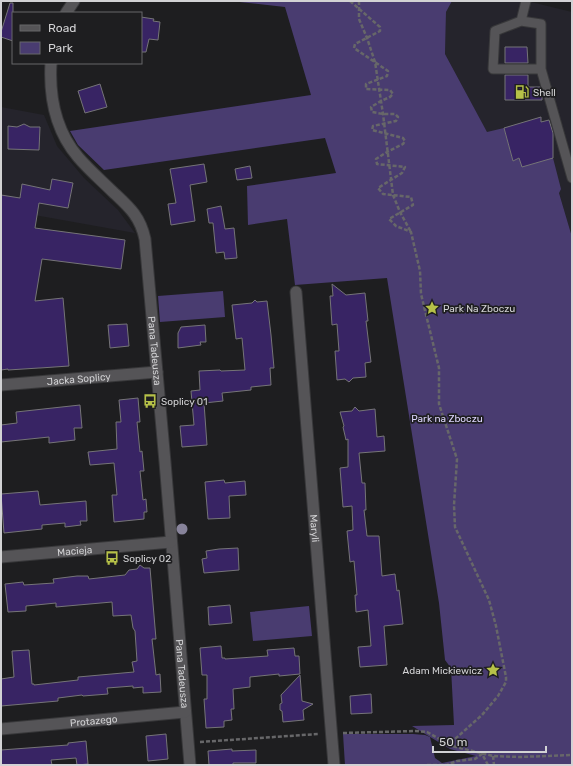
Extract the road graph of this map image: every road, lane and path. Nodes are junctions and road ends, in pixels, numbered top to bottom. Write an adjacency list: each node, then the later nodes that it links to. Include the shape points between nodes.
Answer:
1 (74, 1): 6 (street)
2 (350, 1): 5 (path)
3 (359, 1): 5 (path)
4 (526, 1): 7 (lane)
5 (359, 8): 8 (path, via 359,19); 8 (path, via 380,27 380,31)
6 (67, 12)
7 (520, 21): 11 (lane, via 541,24); 11 (lane, via 495,31 493,69)
8 (367, 38): 9 (path); 9 (path, via 354,44 354,48)
9 (375, 62): 12 (path); 12 (path, via 388,71 387,76)
10 (51, 64): 26 (street, Pana Tadeusza, via 52,98 56,118 63,134 79,158 132,210 143,229)
11 (541, 69): 20 (lane)
12 (377, 80): 13 (path); 13 (path, via 366,84 366,89)
13 (379, 90): 14 (path); 14 (path, via 390,90 393,94)
14 (381, 101): 15 (path); 15 (path, via 371,107 372,112)
15 (383, 114): 16 (path); 16 (path, via 395,114 398,117 396,121)
16 (384, 124): 17 (path); 17 (path, via 373,126 372,130)
17 (386, 133): 18 (path); 18 (path, via 405,141)
18 (387, 152): 19 (path); 19 (path, via 376,159 377,164)
19 (389, 165): 21 (path); 21 (path, via 404,166 402,174)
20 (572, 178)
21 (391, 180): 22 (path); 22 (path, via 378,188 383,194)
22 (393, 194): 23 (path); 23 (path, via 411,197 413,205)
23 (400, 212): 24 (path); 24 (path, via 389,219 396,226)
24 (412, 232): 35 (path, via 420,271 421,294 439,368 439,404 457,459 455,527 489,600 506,682 482,716)
25 (296, 292): 40 (street, Maryli)
26 (157, 372): 27 (street, Jacka Soplicy); 28 (street, Pana Tadeusza)
27 (1, 385)
28 (171, 542): 29 (street, Macieja); 30 (street, Pana Tadeusza)
29 (1, 557)
30 (185, 712): 31 (street, Protazego); 34 (street, Pana Tadeusza)
31 (1, 729)
32 (341, 733): 35 (path, via 427,732)
33 (321, 734): 34 (path)
34 (188, 743): 39 (street, Pana Tadeusza)
35 (448, 744): 36 (path)
36 (482, 754): 38 (path); 41 (path, via 475,759 447,765); 42 (path)
37 (572, 755): 38 (path)
38 (493, 756): 43 (path)
39 (190, 765)
40 (334, 765)
41 (427, 765)
42 (488, 765)
43 (494, 765)

